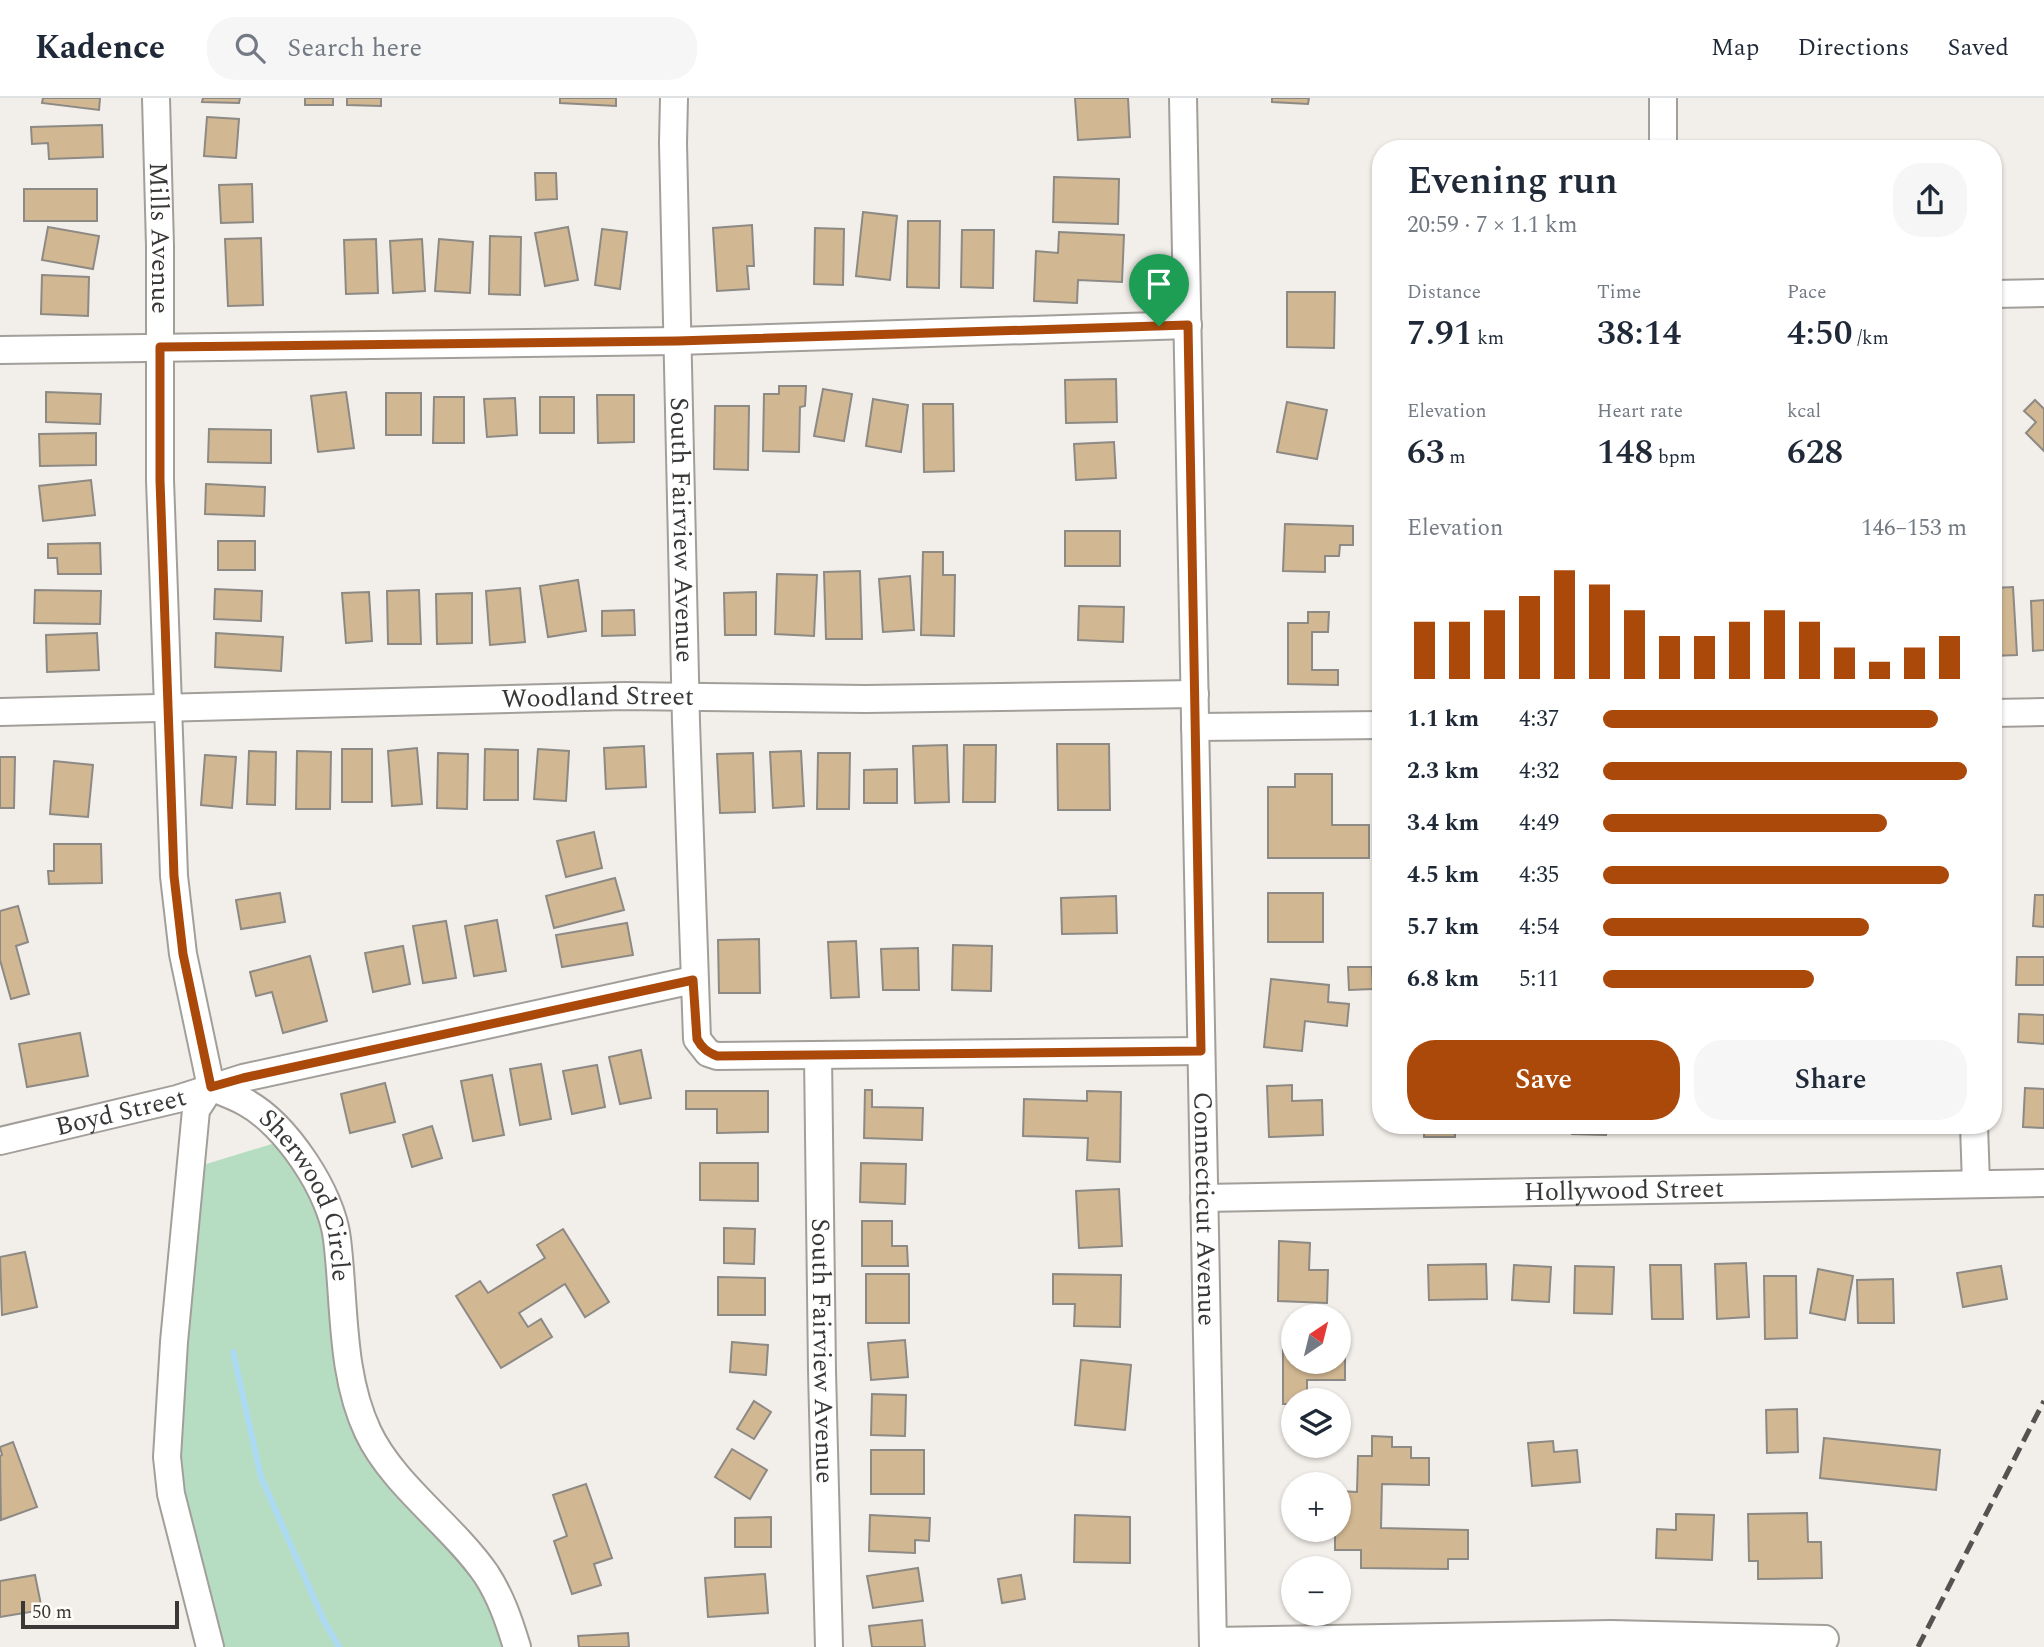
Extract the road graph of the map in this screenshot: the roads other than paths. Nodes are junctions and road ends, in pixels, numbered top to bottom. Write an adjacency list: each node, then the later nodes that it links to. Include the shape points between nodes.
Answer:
1 (156, 98): 10 (street, Mills Avenue)
2 (674, 98): 9 (street, South Fairview Avenue)
3 (1183, 98): 8 (street, Connecticut Avenue)
4 (1662, 98): 5 (street)
5 (1663, 140)
6 (2044, 293): 7 (street)
7 (2002, 294)
8 (1188, 325): 9 (street); 12 (street, Connecticut Avenue)
9 (677, 341): 10 (street); 13 (street, South Fairview Avenue)
10 (160, 347): 11 (street); 14 (street, Mills Avenue)
11 (0, 350)
12 (1195, 694): 13 (street, Woodland Street); 19 (street, Connecticut Avenue)
13 (685, 697): 14 (street, Woodland Street); 20 (street, South Fairview Avenue)
14 (168, 707): 15 (street, Woodland Street); 23 (street, Mills Avenue, via 177,915)
15 (0, 712)
16 (2044, 712): 17 (street)
17 (2002, 713)
18 (1372, 724): 19 (street)
19 (1195, 727): 21 (street, Connecticut Avenue)
20 (693, 980): 22 (street, South Fairview Avenue, via 695,1030 708,1053); 23 (street, Boyd Street)
21 (1201, 1051): 22 (street); 28 (street, Connecticut Avenue)
22 (818, 1055): 33 (street, South Fairview Avenue)
23 (211, 1087): 25 (street, Boyd Street); 31 (street, via 195,1110 167,1457 171,1494); 32 (street, Sherwood Circle, via 247,1103 268,1120 319,1184 337,1236 352,1382 368,1433 394,1470 485,1573 506,1612)
24 (1974, 1134): 26 (street)
25 (0, 1141)
26 (1976, 1184): 27 (street, Hollywood Street); 28 (street, Hollywood Street)
27 (2044, 1184)
28 (1204, 1198): 30 (street, Connecticut Avenue)
29 (1825, 1639): 30 (street, via 1611,1634)
30 (1213, 1644)
31 (210, 1647)
32 (517, 1647)
33 (829, 1647)

